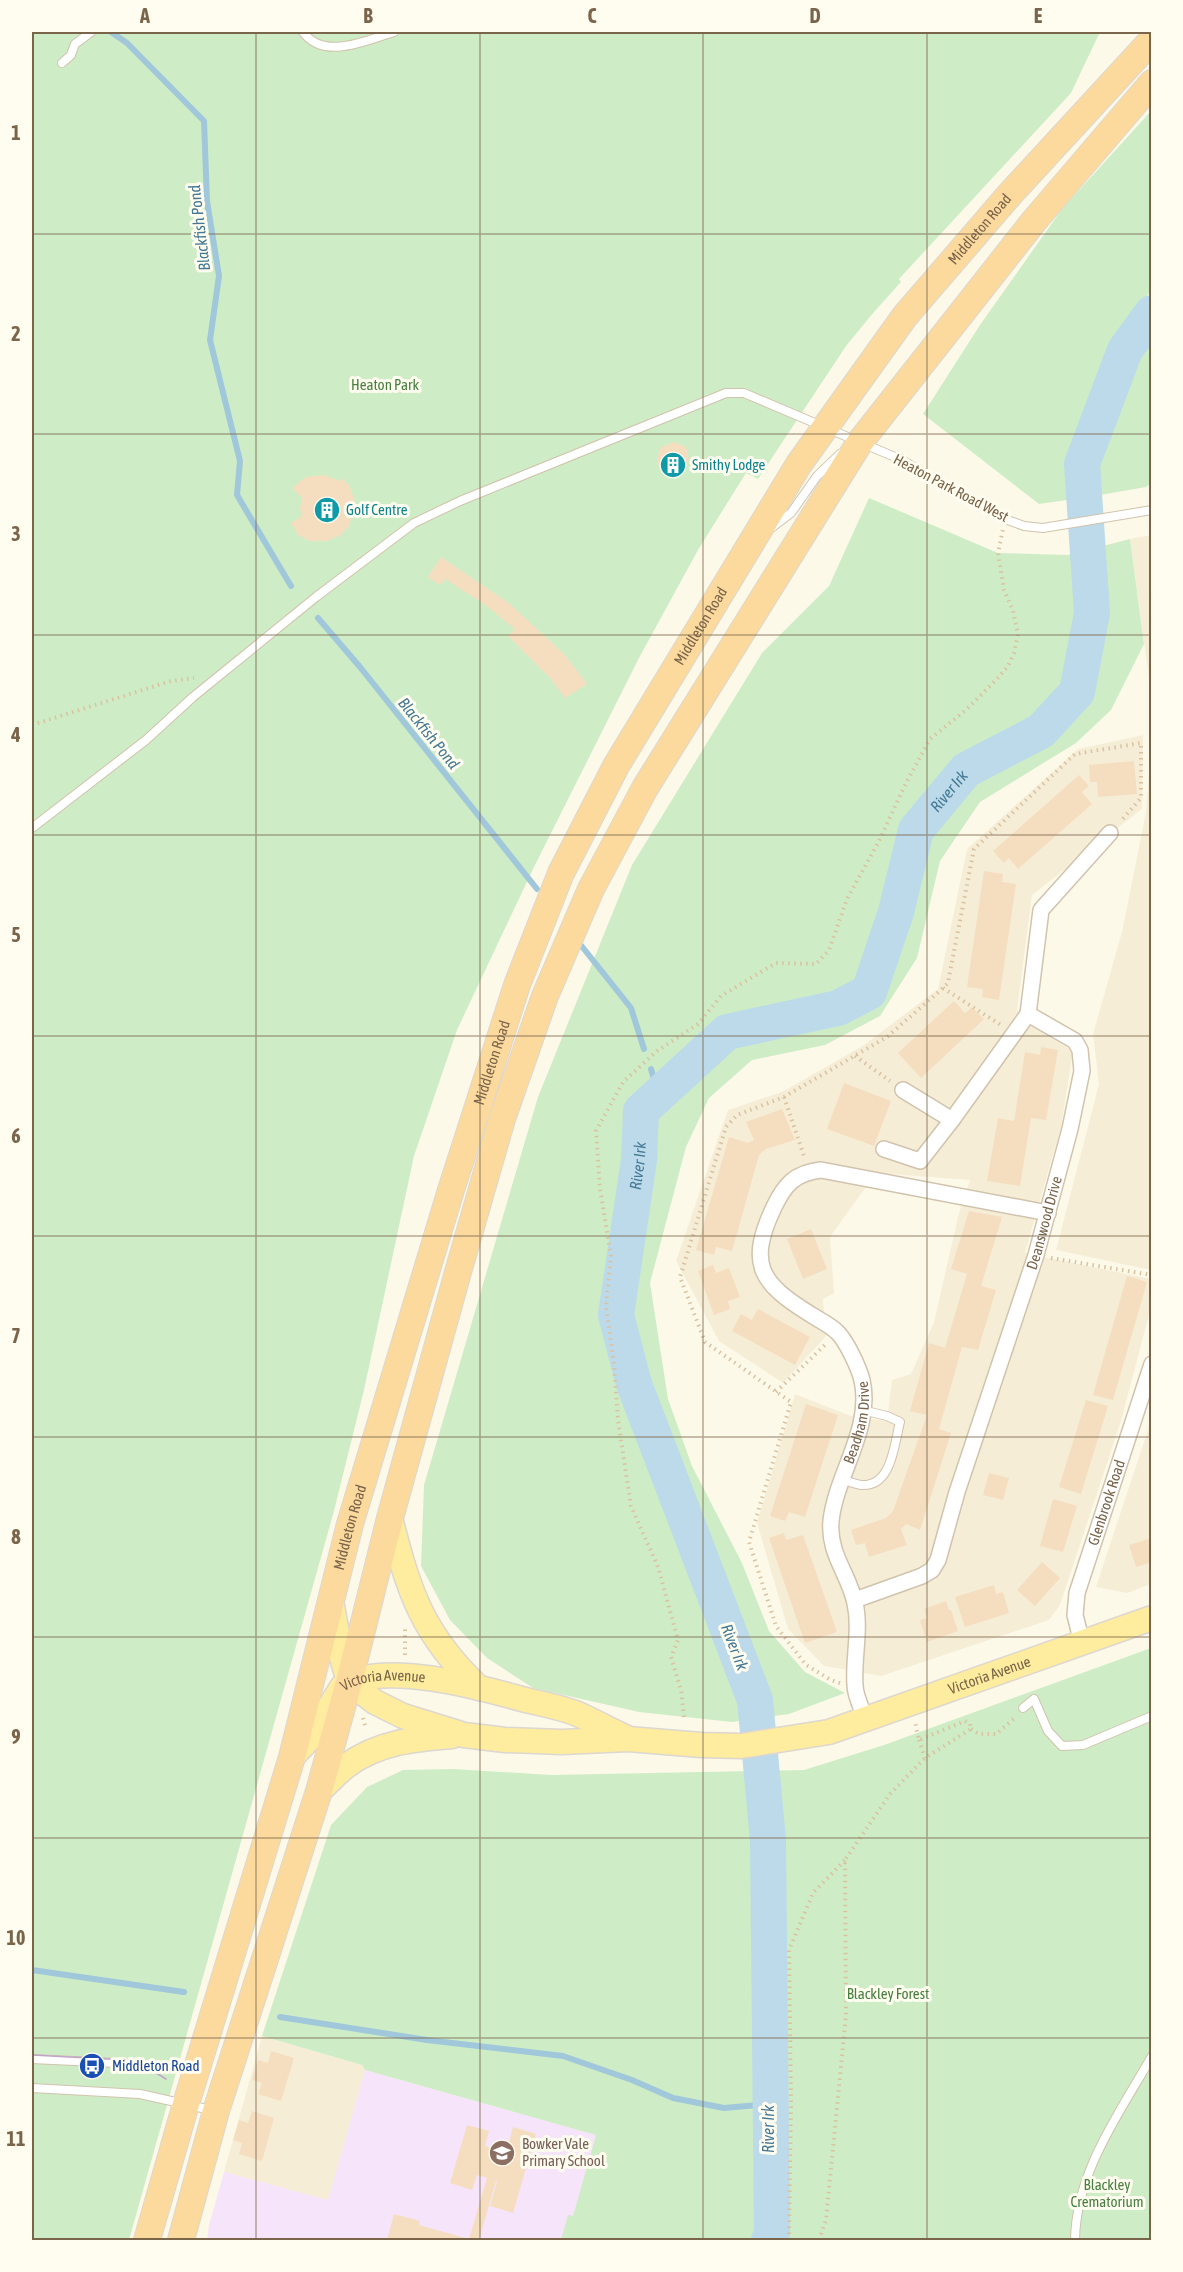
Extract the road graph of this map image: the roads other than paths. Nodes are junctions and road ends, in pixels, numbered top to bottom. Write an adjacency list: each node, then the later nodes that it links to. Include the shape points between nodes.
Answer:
1 (91, 32): 5 (lane, via 75,44)
2 (303, 32): 3 (lane, via 320,45 337,48)
3 (394, 32)
4 (1152, 40): 7 (highway, Middleton Road, via 1011,193 905,316)
5 (62, 63)
6 (1152, 83): 8 (highway, Middleton Road, via 1034,221)
7 (825, 428): 8 (lane, Heaton Park Road West); 10 (highway, Middleton Road); 11 (lane, Heaton Park Road West, via 744,393 726,393 414,523 316,597 146,740)
8 (860, 442): 9 (lane, Heaton Park Road West, via 902,460 1024,526 1043,528); 10 (lane, via 825,469 791,513); 21 (highway, Middleton Road, via 645,788 591,889 545,996 502,1119)
9 (1152, 510)
10 (751, 542): 23 (highway, Middleton Road, via 616,766 557,883 485,1081 350,1524)
11 (32, 828)
12 (1110, 833): 13 (street, via 1041,910)
13 (1028, 1014): 15 (street); 17 (street, Deanswood Drive, via 1075,1041 1082,1060 1070,1129)
14 (903, 1090): 15 (street)
15 (952, 1120): 16 (street, via 920,1161)
16 (884, 1149)
17 (1048, 1213): 19 (street, Beadham Drive, via 821,1170 800,1174 793,1180 777,1200 765,1227 761,1266 773,1288 838,1332 862,1379); 22 (street, Deanswood Drive, via 938,1560 922,1576)
18 (1152, 1364): 25 (street, Glenbrook Road, via 1077,1593 1075,1615)
19 (862, 1410): 20 (street, Beadham Drive); 20 (lane, via 900,1422 887,1472 878,1482 862,1485)
20 (842, 1480): 22 (street, Beadham Drive, via 831,1519 831,1536 837,1561)
21 (390, 1518): 26 (highway, Middleton Road); 27 (main road, via 406,1578 422,1616 446,1653)
22 (855, 1600): 30 (street, Beadham Drive, via 855,1687)
23 (331, 1601): 26 (main road); 33 (highway, Middleton Road)
24 (1152, 1618): 25 (main road, Victoria Avenue)
25 (1082, 1643): 30 (main road, Victoria Avenue)
26 (349, 1682): 27 (main road, Victoria Avenue, via 373,1677 421,1677); 31 (main road, Victoria Avenue, via 396,1713); 33 (main road, via 336,1694 311,1737); 34 (highway, Middleton Road)
27 (479, 1688): 32 (main road, Victoria Avenue, via 578,1714)
28 (1023, 1708): 29 (lane, via 1034,1699 1048,1731 1062,1746 1071,1747)
29 (1152, 1716)
30 (866, 1720): 32 (main road, Victoria Avenue, via 829,1732 741,1746)
31 (464, 1736): 32 (main road, Victoria Avenue, via 562,1742); 34 (main road, via 415,1739 372,1751 345,1767)
32 (628, 1739)
33 (292, 1757): 39 (highway, Middleton Road)
34 (319, 1791): 40 (highway, Middleton Road)
35 (1152, 2056): 43 (lane, via 1090,2166 1075,2220)
36 (32, 2059): 37 (lane)
37 (139, 2064)
38 (32, 2088): 39 (lane, via 140,2094)
39 (186, 2103): 40 (lane); 41 (highway, Middleton Road)
40 (216, 2111): 42 (highway, Middleton Road)
41 (147, 2241)
42 (181, 2241)
43 (1074, 2241)

